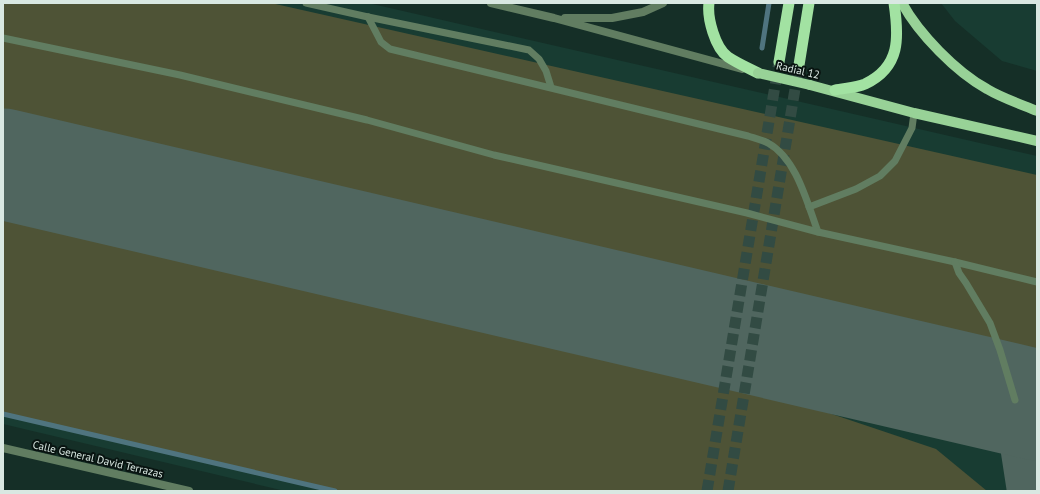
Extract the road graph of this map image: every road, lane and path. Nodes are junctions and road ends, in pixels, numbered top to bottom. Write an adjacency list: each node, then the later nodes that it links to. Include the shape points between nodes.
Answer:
1 (306, 3): 9 (lane)
2 (491, 3): 10 (street, Radial 12)
3 (663, 3): 10 (street, Radial 12, via 643,12 612,18)
4 (709, 3): 14 (highway, via 708,10 715,39 727,56)
5 (788, 3): 12 (highway)
6 (809, 3): 13 (highway)
7 (894, 3): 16 (highway, via 897,41 893,59 882,74 864,84)
8 (902, 3): 17 (main road, via 921,32 957,68 987,89)
9 (368, 17): 15 (lane, via 381,42 390,49); 15 (lane, via 529,50 539,59)
10 (554, 18): 14 (street, Radial 12)
11 (3, 38): 21 (lane, via 180,75 367,120 494,155 747,213)
12 (779, 62)
13 (799, 65)
14 (758, 73): 16 (main road, Radial 12, bridge)
15 (551, 87): 20 (lane, via 768,143 781,153 794,169)
16 (835, 90): 18 (main road, Radial 12)
17 (1037, 111)
18 (914, 113): 19 (main road, Radial 12); 20 (lane, via 912,128 896,161 880,176 856,189)
19 (1037, 141)
20 (809, 207): 21 (lane)
21 (818, 232): 22 (lane)
22 (955, 262): 23 (lane); 24 (lane, via 959,273 990,323)
23 (1037, 282)
24 (1014, 400)
25 (3, 448): 26 (street, Calle General David Terrazas)
26 (189, 491)

